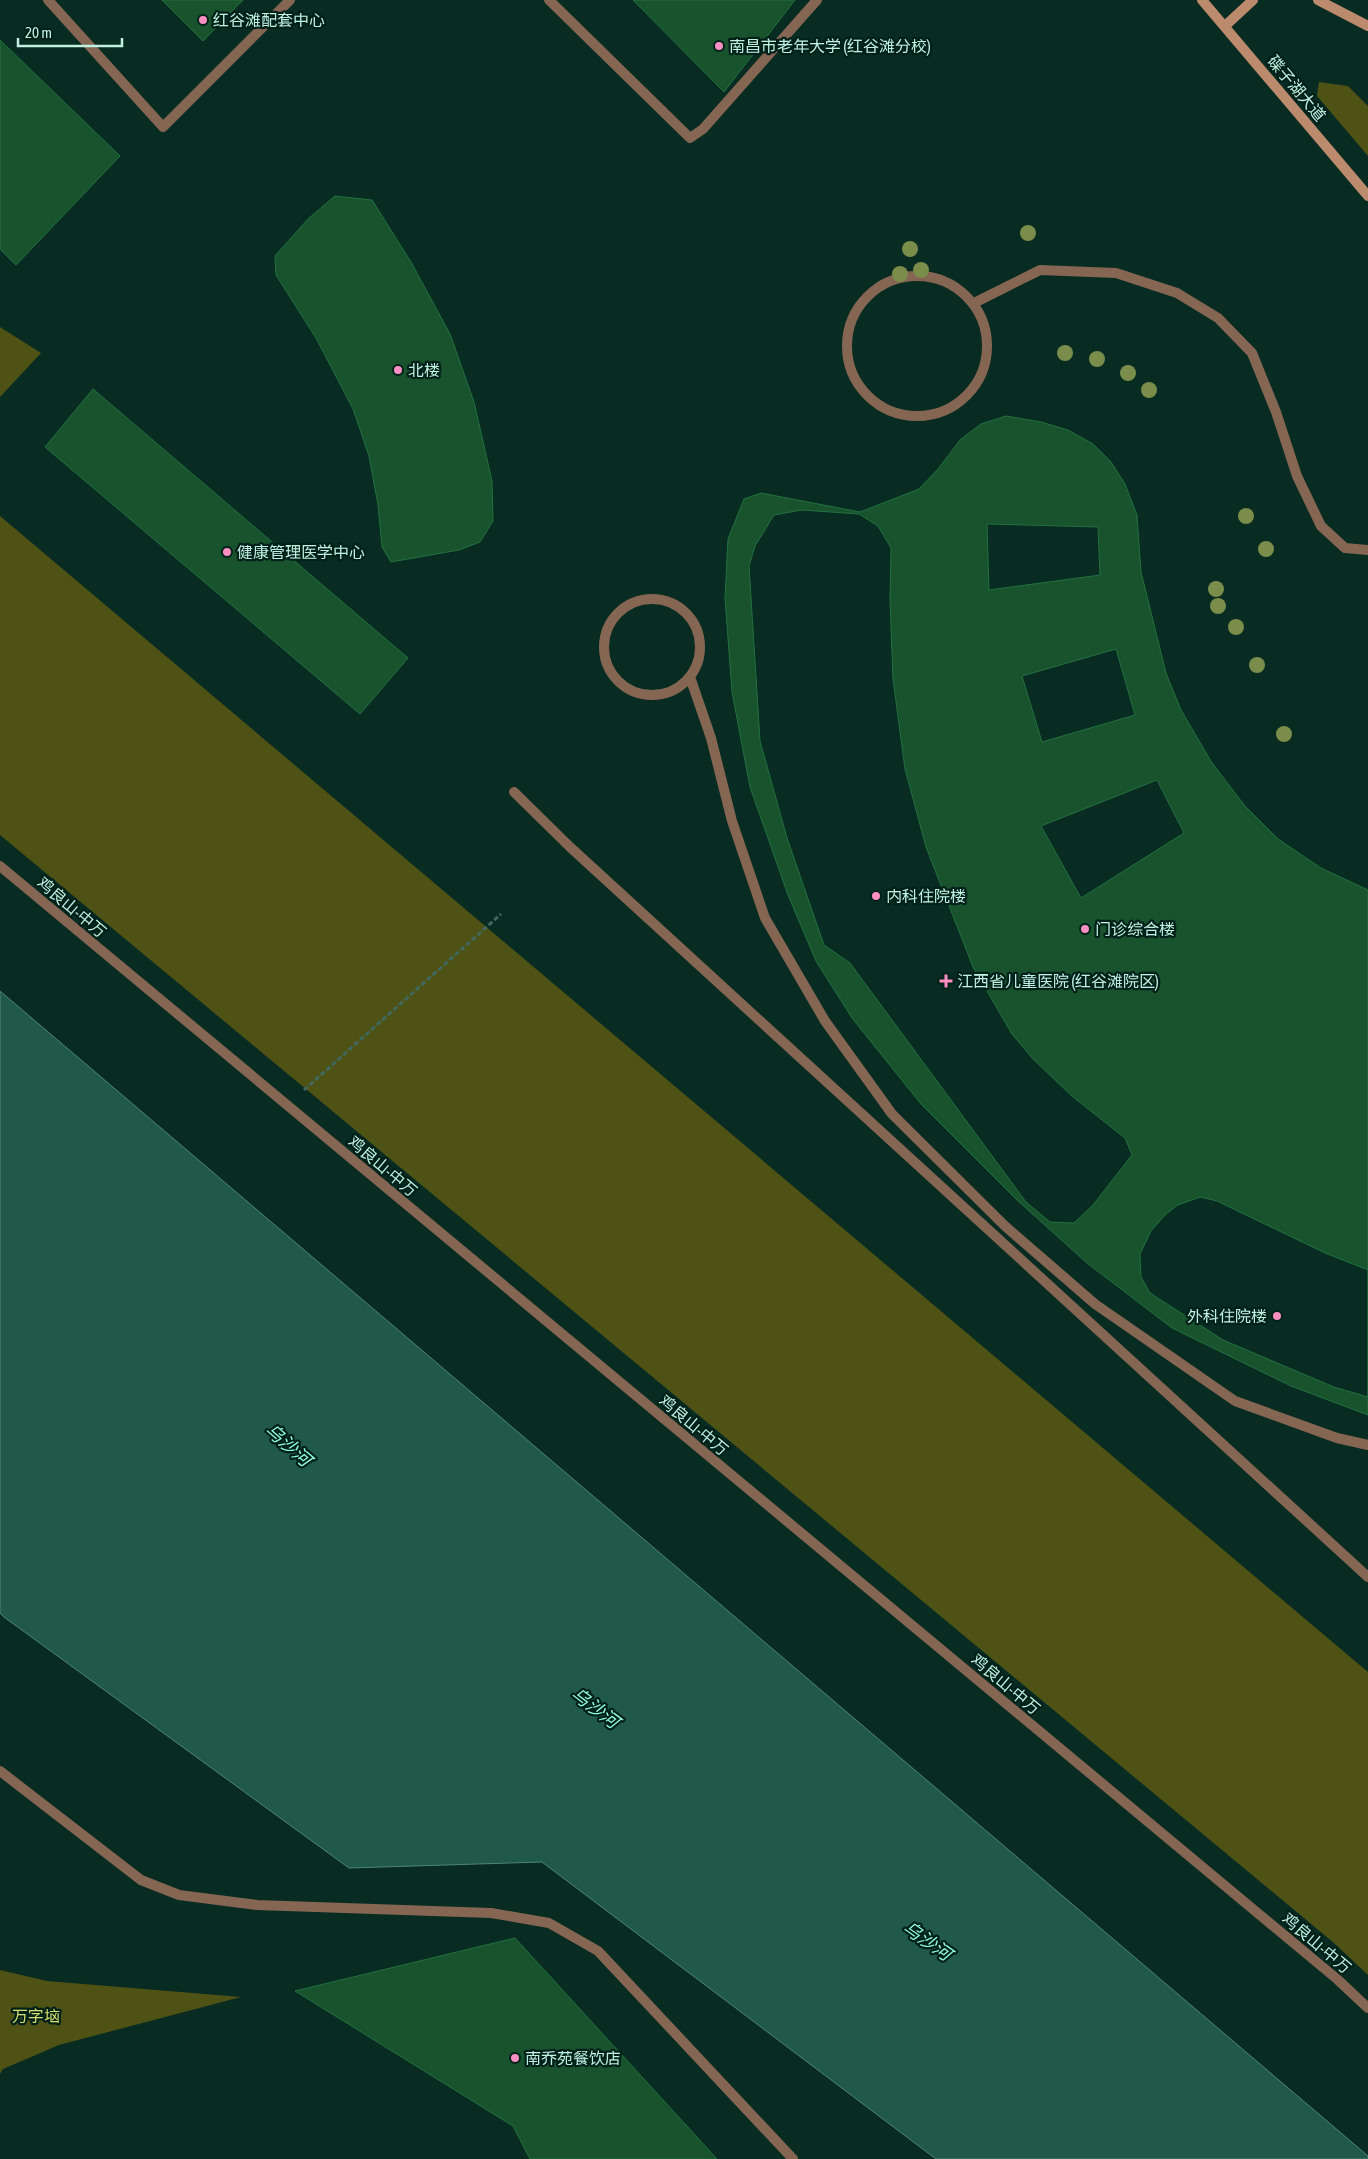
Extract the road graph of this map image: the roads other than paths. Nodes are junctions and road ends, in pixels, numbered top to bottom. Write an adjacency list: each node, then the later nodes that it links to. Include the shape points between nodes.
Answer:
1 (48, 0): 2 (street, via 163,127)
2 (290, 0)
3 (548, 0): 4 (street, via 690,138 703,129)
4 (817, 0)
5 (1202, 0): 8 (main road, 碟子湖大道)
6 (1252, 0): 8 (main road)
7 (1318, 0): 9 (main road)
8 (1225, 26): 10 (main road, 碟子湖大道)
9 (1368, 26)
10 (1368, 196)
11 (974, 303): 11 (street, via 958,288 938,278 916,274 895,278 875,288 849,323 846,344 849,366 860,388 878,405 900,415 925,416 949,409 968,394 982,374 988,350 984,325); 12 (street, via 1040,270 1116,273 1177,293 1218,318 1252,353 1297,476 1321,526 1345,548)
12 (1368, 550)
13 (690, 677): 13 (street, via 698,663 698,633 690,618 678,607 663,600 647,599 631,603 617,613 608,626 604,651 612,674 622,686 650,696 680,687); 16 (street, via 711,738 732,821 765,918 825,1021 892,1114 1005,1226 1095,1304 1235,1401 1337,1438)
14 (514, 792): 17 (street, via 570,847)
15 (0, 866): 19 (street, 鸡良山-中万)
16 (1368, 1445)
17 (1368, 1577)
18 (0, 1771): 20 (street, via 141,1880 179,1894 256,1905 490,1913 549,1923 598,1951)
19 (1368, 2008)
20 (793, 2159)

